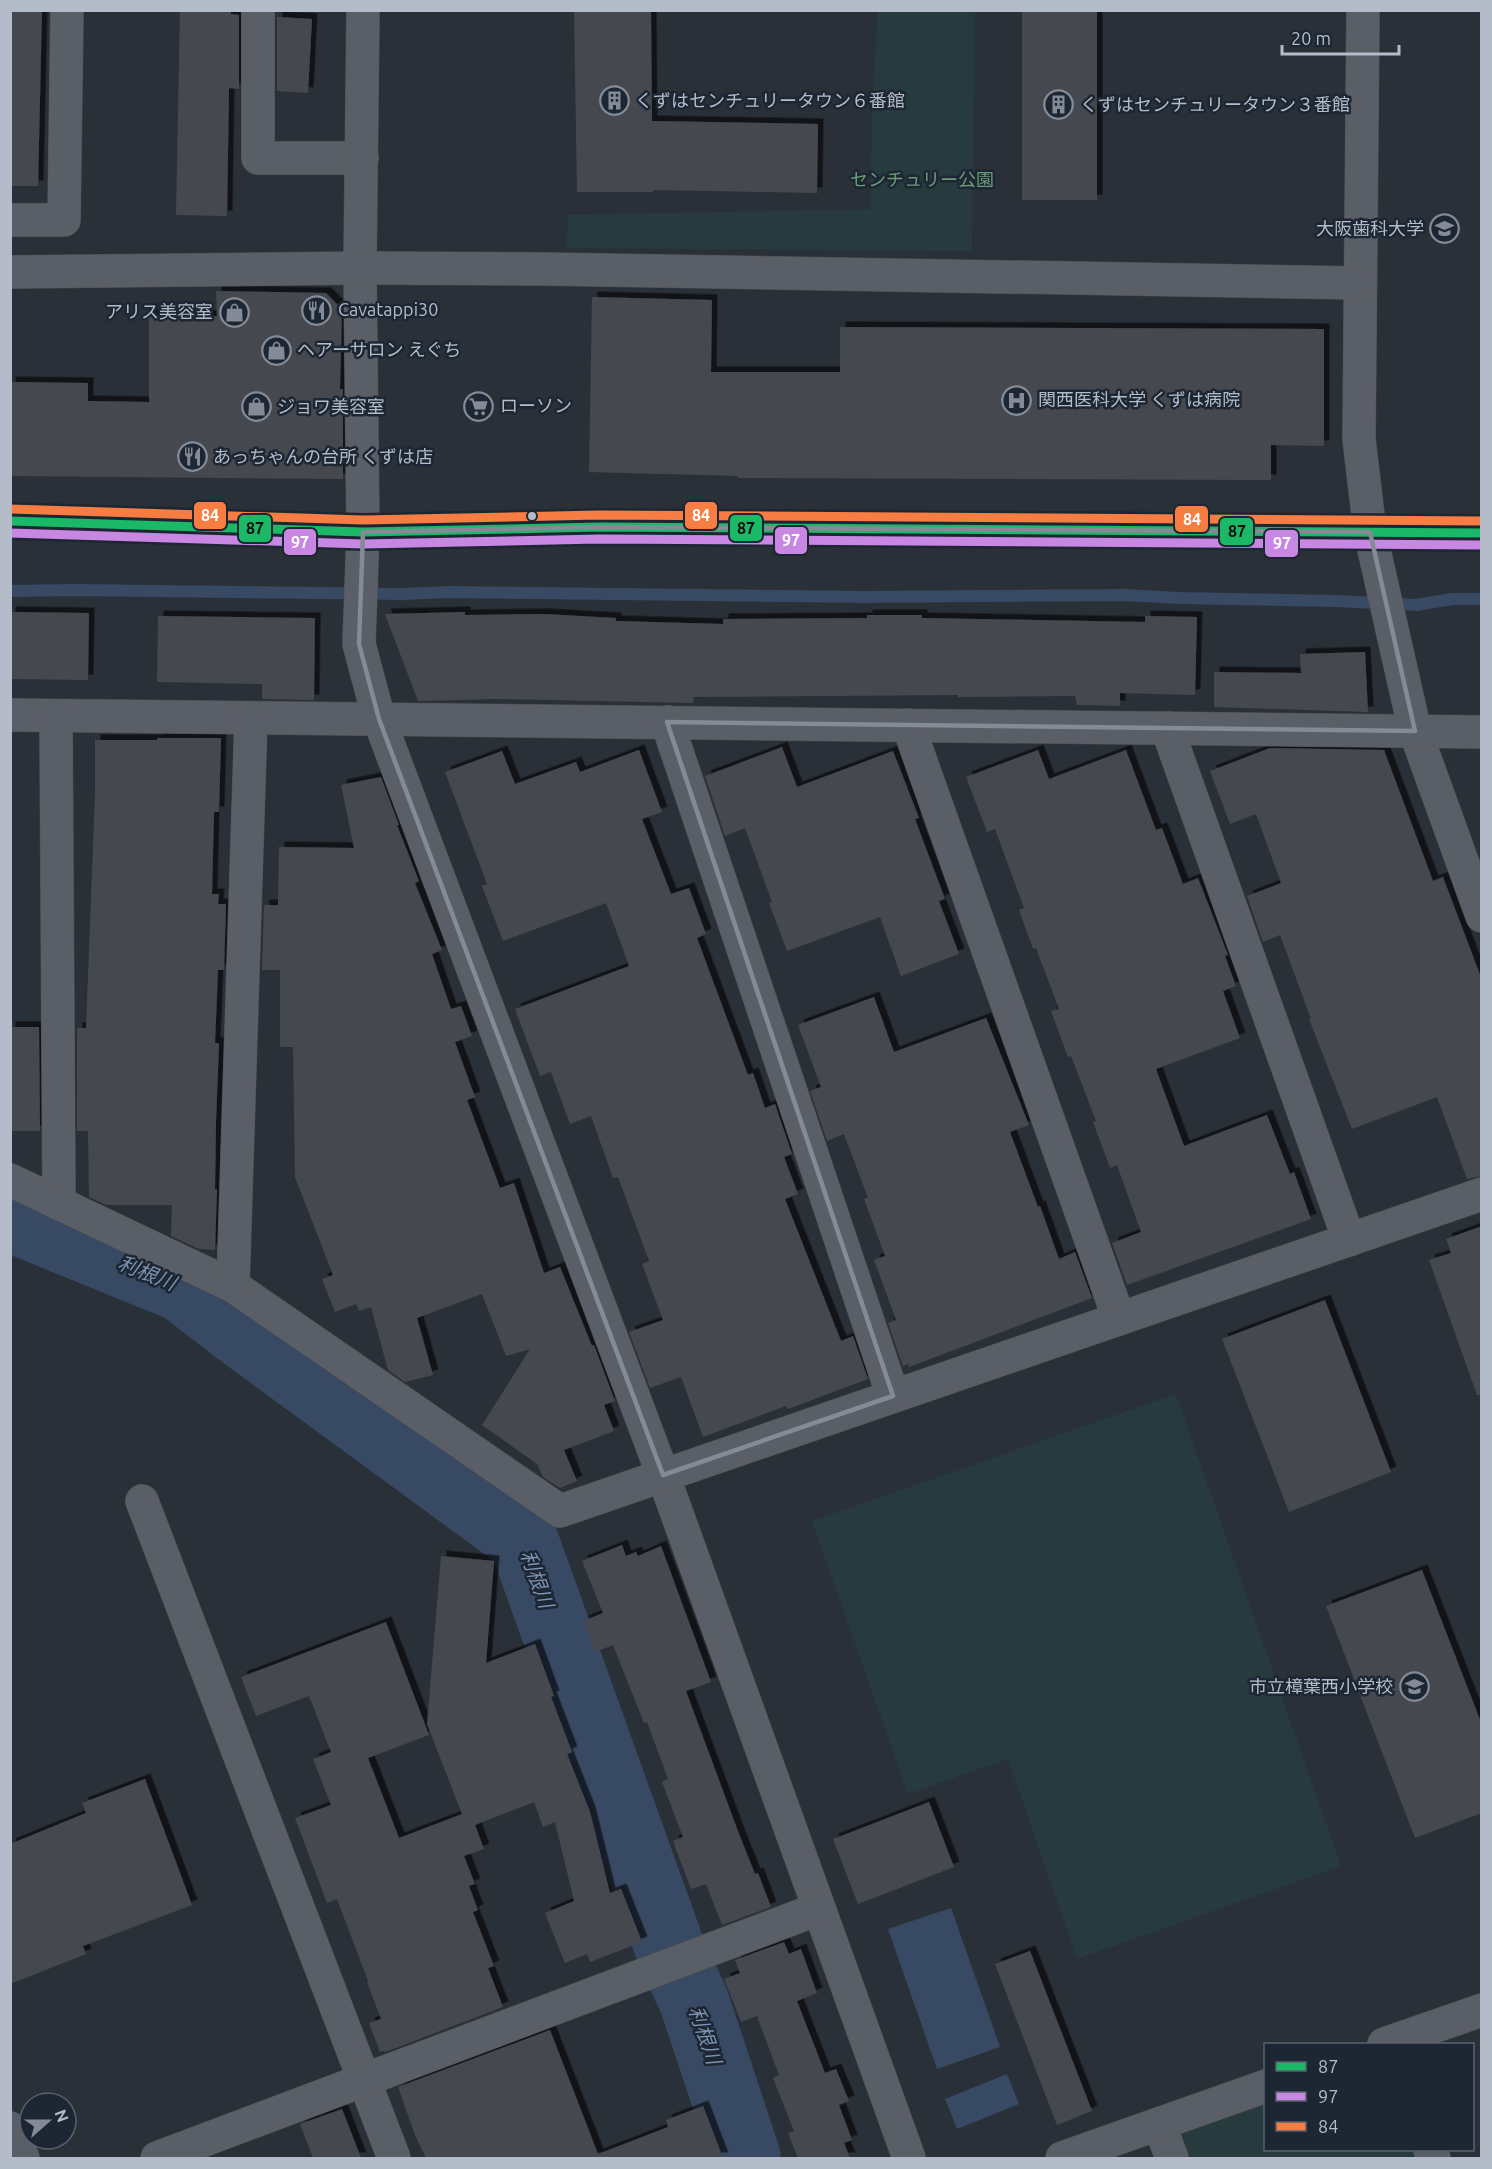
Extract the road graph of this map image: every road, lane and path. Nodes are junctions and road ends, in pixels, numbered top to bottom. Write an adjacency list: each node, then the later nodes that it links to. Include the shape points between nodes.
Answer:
1 (67, 10): 6 (street, via 64,220)
2 (258, 10): 5 (street, via 258,158)
3 (363, 10): 5 (street)
4 (1363, 10): 9 (street)
5 (362, 158): 7 (street)
6 (10, 220)
7 (360, 268): 8 (street); 9 (street); 11 (street)
8 (10, 272)
9 (1360, 283): 12 (street, via 1359,439)
10 (10, 521): 11 (street)
11 (363, 532): 12 (street, via 599,527); 17 (street, via 359,644)
12 (1370, 532): 13 (street); 21 (street)
13 (1482, 533)
14 (10, 715): 15 (street)
15 (56, 716): 16 (street); 26 (street)
16 (251, 718): 17 (street); 28 (street)
17 (379, 719): 18 (street); 31 (street)
18 (667, 722): 19 (street); 30 (street)
19 (908, 725): 20 (street); 29 (street)
20 (1167, 728): 21 (street); 27 (street)
21 (1415, 731): 22 (street); 23 (street)
22 (1482, 732)
23 (1482, 916)
24 (10, 1180): 26 (street)
25 (1482, 1194): 27 (street)
26 (59, 1204): 28 (street)
27 (1349, 1240): 29 (street)
28 (234, 1286): 31 (street, via 560,1511)
29 (1119, 1319): 30 (street)
30 (893, 1396): 31 (street)
31 (663, 1475): 33 (street)
32 (142, 1501): 36 (street)
33 (818, 1909): 36 (street); 43 (street)
34 (1482, 2010): 35 (street)
35 (1392, 2043)
36 (364, 2080): 41 (street); 42 (street)
37 (1264, 2087): 38 (street)
38 (1160, 2124): 44 (street); 45 (street)
39 (10, 2128): 40 (street)
40 (23, 2158)
41 (157, 2158)
42 (394, 2158)
43 (909, 2158)
44 (1062, 2158)
45 (1172, 2158)

